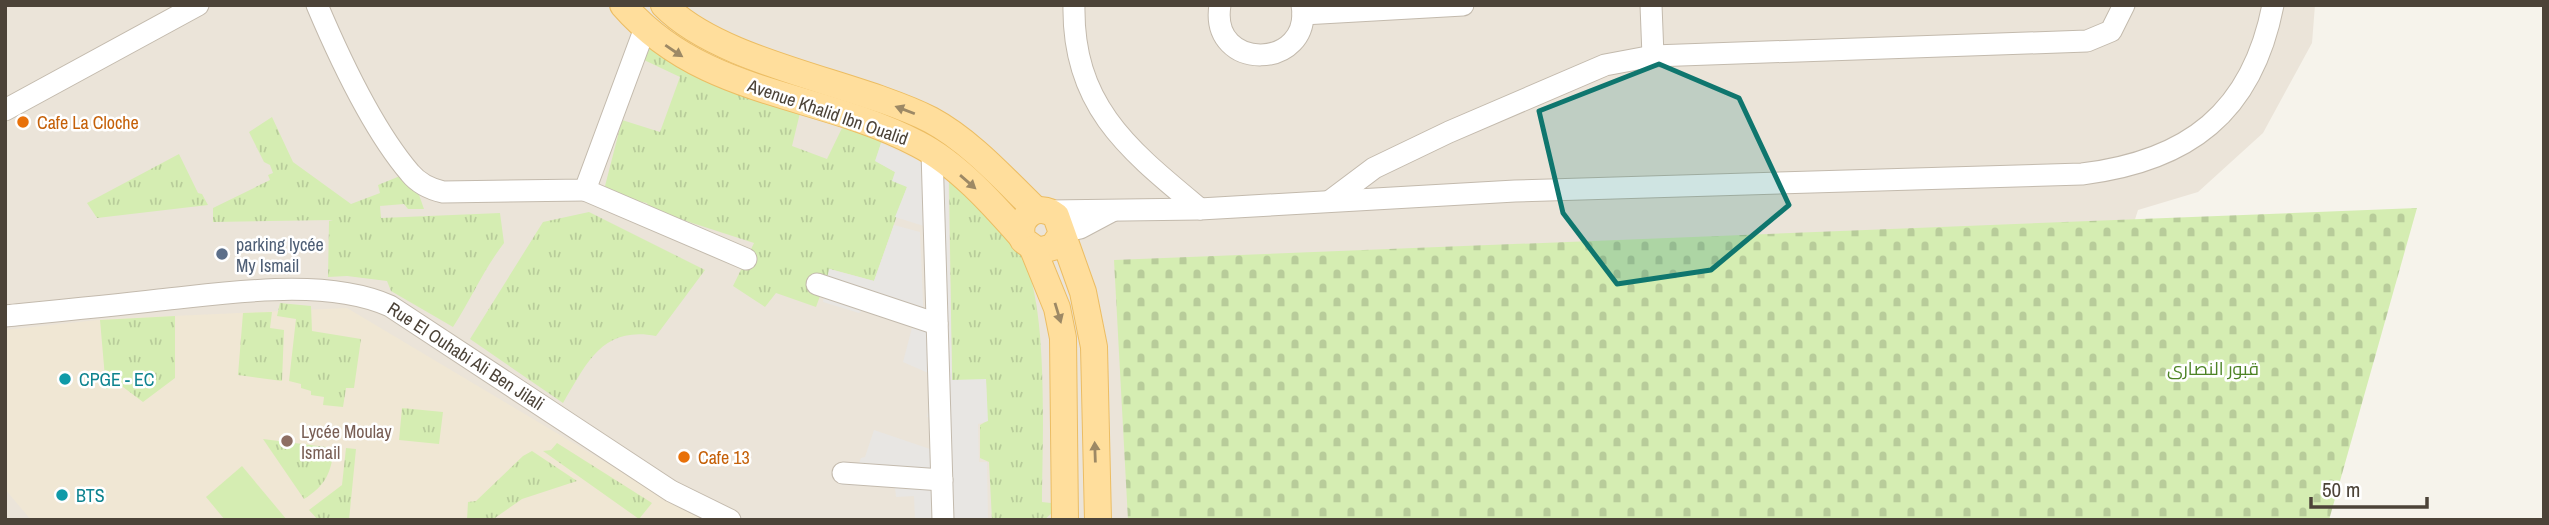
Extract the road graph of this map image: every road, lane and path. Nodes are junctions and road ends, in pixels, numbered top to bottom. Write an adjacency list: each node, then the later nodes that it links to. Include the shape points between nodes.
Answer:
1 (198, 5): 14 (street)
2 (317, 5): 16 (street, via 377,125 421,183 443,192)
3 (623, 5): 12 (main road, Avenue Khalid Ibn Oualid)
4 (664, 5): 19 (main road, Avenue Khalid Ibn Oualid, one-way to 4, via 944,127 711,38)
5 (1074, 5): 18 (street, via 1077,49 1099,110 1121,140)
6 (1220, 5): 11 (street, via 1222,32 1231,45 1262,57 1291,44 1300,30)
7 (1464, 5): 11 (street)
8 (1651, 5): 13 (street)
9 (2124, 5): 13 (street, via 2111,31 2087,41)
10 (2273, 5): 17 (street, via 2259,54 2226,109 2182,147 2117,169 2069,175)
11 (1302, 9)
12 (645, 28): 15 (main road, Avenue Khalid Ibn Oualid, one-way to 15, via 712,73 900,135); 16 (street)
13 (1653, 56): 17 (street, via 1605,65 1449,132 1374,168)
14 (5, 110)
15 (932, 152): 20 (main road, Avenue Khalid Ibn Oualid, one-way to 20, via 977,190); 24 (street)
16 (585, 190): 21 (street)
17 (1330, 201): 18 (street)
18 (1200, 209): 19 (street, via 1112,211 1080,228)
19 (1052, 222): 20 (main road, via 1023,220); 20 (main road, via 1056,243 1048,249); 30 (main road, Avenue Khalid Ibn Oualid, one-way to 19, via 1094,347 1083,292)
20 (1027, 243): 29 (main road, Avenue Khalid Ibn Oualid, one-way to 29, via 1057,308 1063,338)
21 (746, 259)
22 (817, 284): 24 (street)
23 (5, 316): 27 (street, Rue El Ouhabi Ali Ben Jilali, via 236,292 320,291 372,298 671,491)
24 (937, 324): 26 (street)
25 (843, 473): 26 (street)
26 (942, 480): 28 (street)
27 (730, 520)
28 (943, 520)
29 (1065, 520)
30 (1098, 520)

